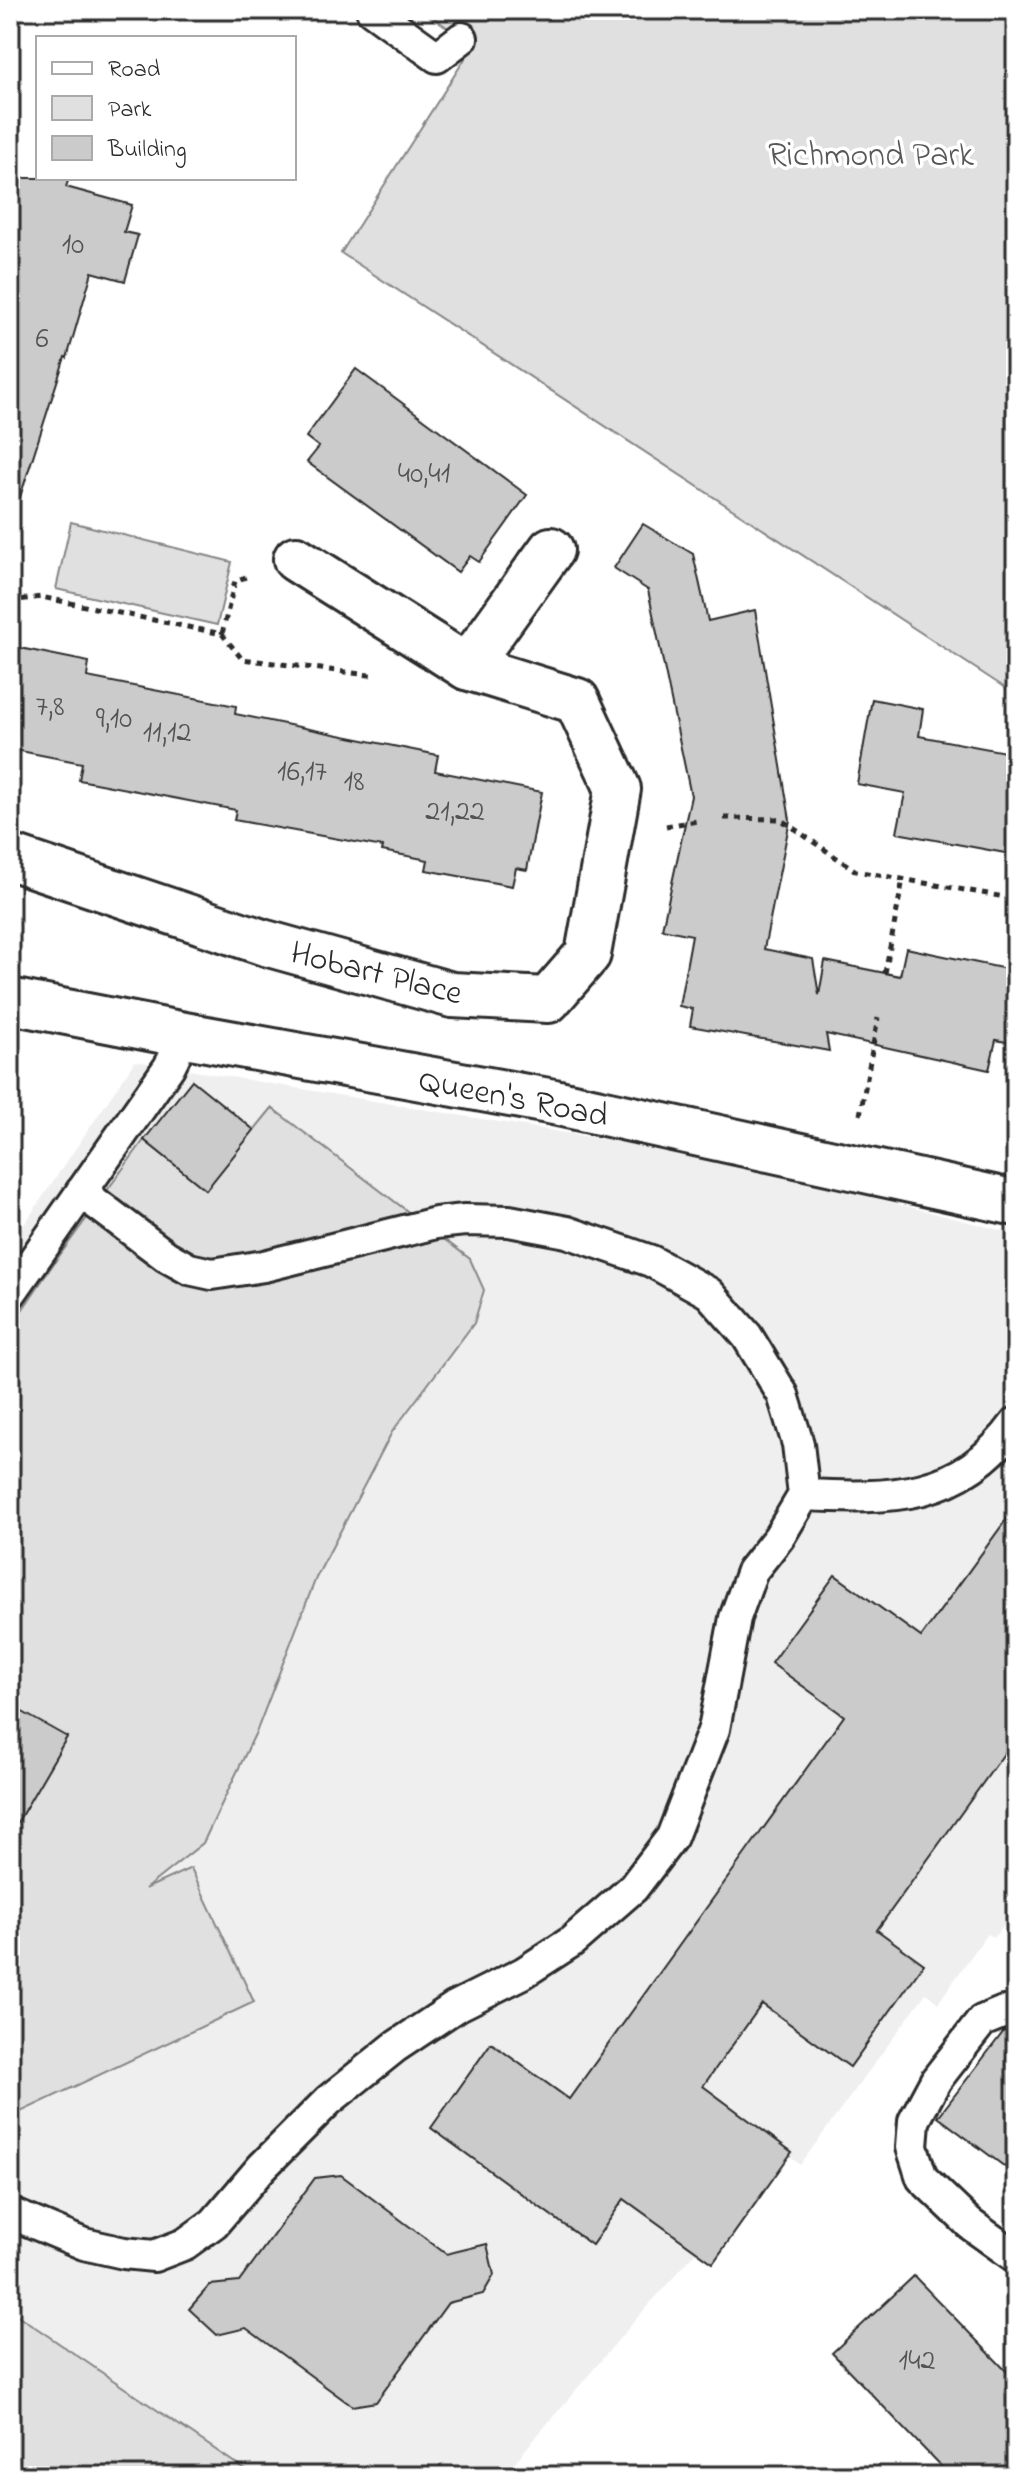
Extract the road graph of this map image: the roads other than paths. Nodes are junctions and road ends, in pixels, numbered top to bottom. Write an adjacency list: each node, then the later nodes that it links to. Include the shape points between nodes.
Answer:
1 (372, 10): 2 (lane, via 437,57)
2 (462, 38)
3 (551, 550): 5 (street)
4 (296, 559): 5 (street, Hobart Place)
5 (467, 667): 6 (street, Hobart Place, via 577,701 618,789 588,954 548,1000 452,995 262,942)
6 (10, 857)
7 (10, 1001): 8 (street, Queen's Road)
8 (185, 1035): 9 (lane, via 169,1067); 10 (street, Queen's Road, via 554,1102)
9 (81, 1192): 11 (lane); 13 (lane, via 166,1256 212,1274 465,1220 509,1221 567,1232 651,1261 709,1293 747,1336 783,1395 798,1444)
10 (1016, 1203)
11 (10, 1294)
12 (1016, 1423): 13 (lane, via 970,1471 919,1491 866,1498)
13 (804, 1495): 15 (lane, via 752,1571 735,1618 714,1729 672,1837 633,1888 571,1942 395,2047 329,2100 214,2223 185,2244 154,2256 124,2253 84,2244)
14 (1016, 2015): 16 (lane, via 1004,2012 982,2021 936,2080 914,2121 912,2147 922,2178 970,2224)
15 (10, 2213)
16 (1016, 2257)

